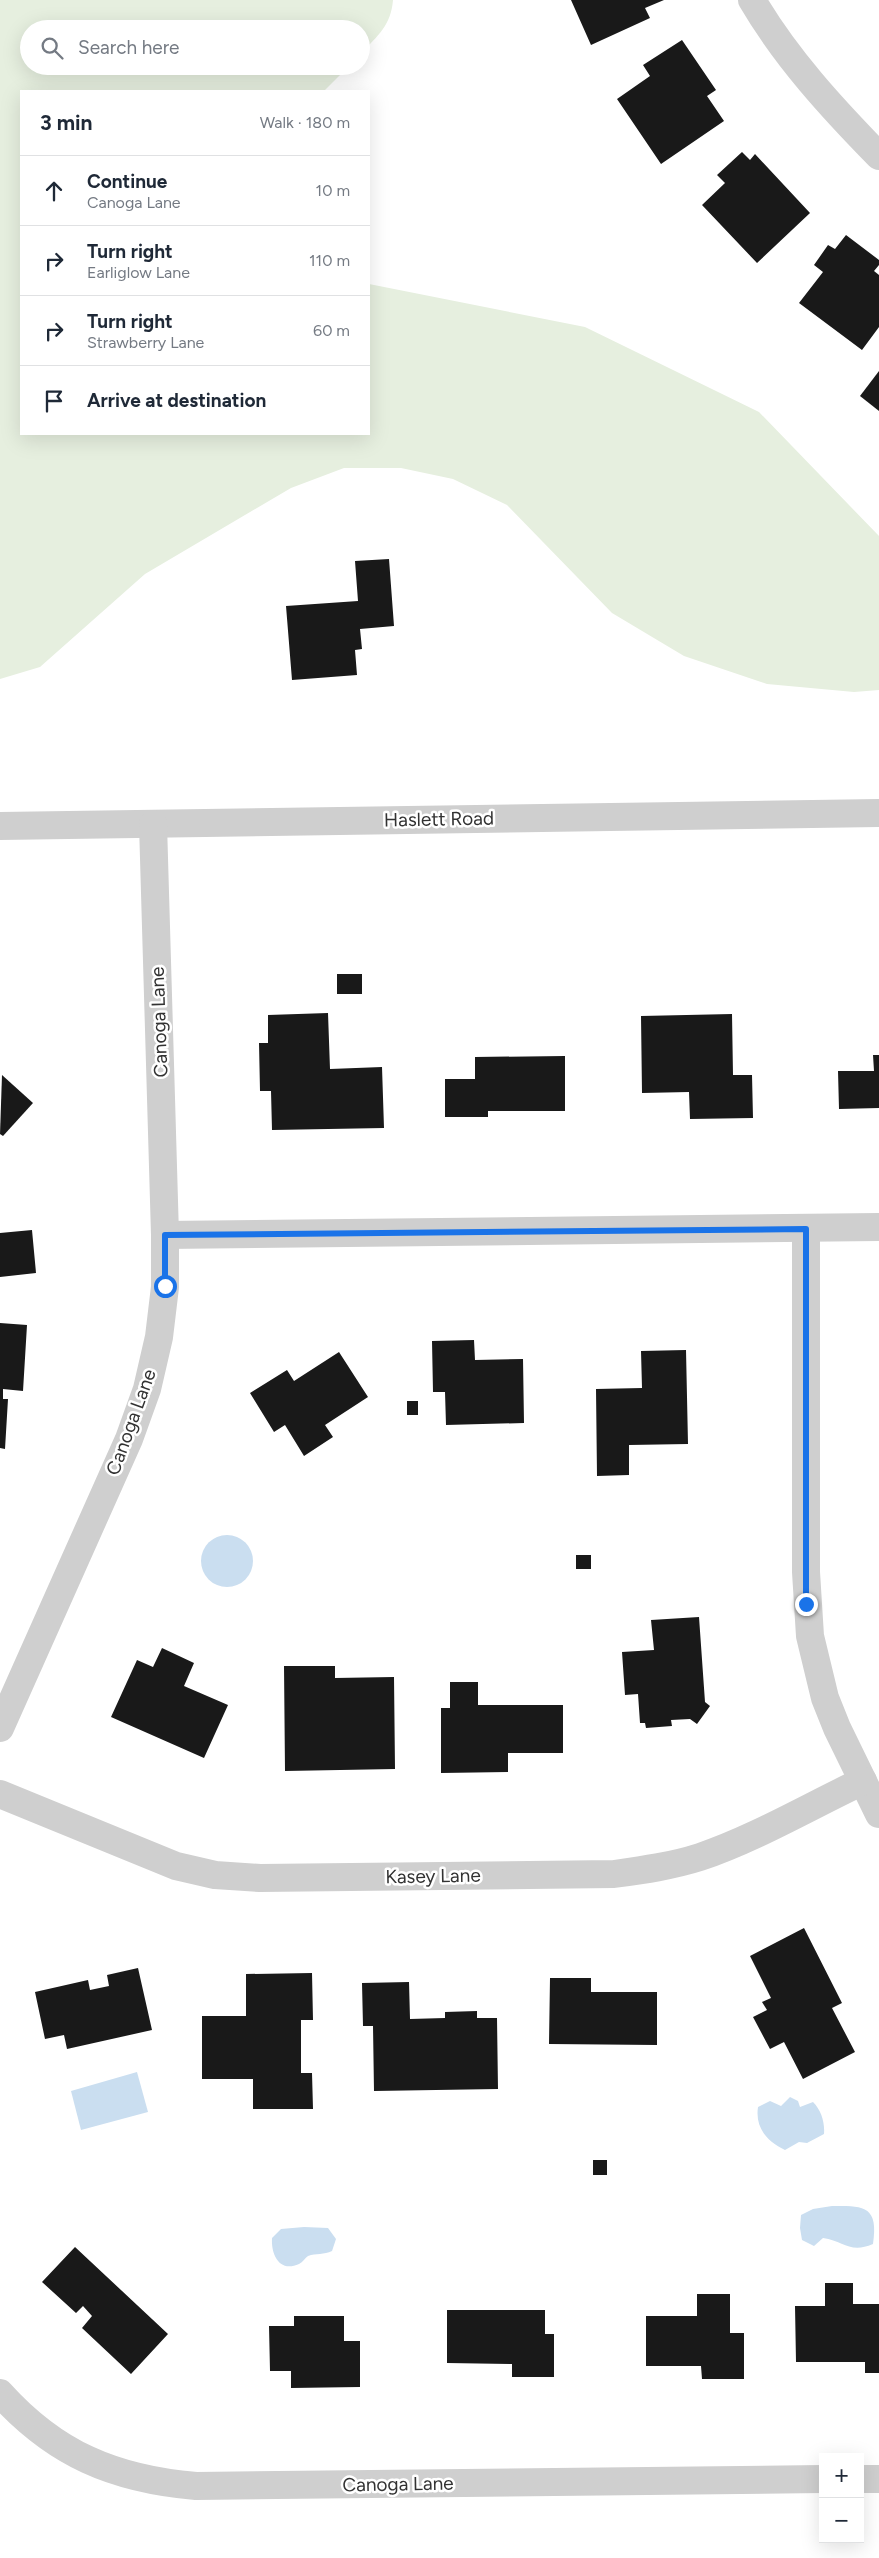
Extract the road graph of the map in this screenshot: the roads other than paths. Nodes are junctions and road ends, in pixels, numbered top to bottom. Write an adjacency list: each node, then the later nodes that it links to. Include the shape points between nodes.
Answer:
1 (752, 0): 2 (street, via 801,70)
2 (879, 156)
3 (879, 813): 4 (street, Haslett Road)
4 (153, 824): 5 (street, Haslett Road); 8 (street, Canoga Lane)
5 (0, 826)
6 (879, 1227): 7 (street)
7 (806, 1229): 8 (street); 10 (street, via 808,1620 825,1698)
8 (165, 1235): 9 (street, Canoga Lane, via 165,1286 159,1337 147,1389 129,1439)
9 (0, 1728)
10 (863, 1780): 11 (street, Kasey Lane, via 700,1857 614,1874 215,1876 176,1866); 12 (street)
11 (0, 1794)
12 (879, 1814)
13 (0, 2393): 14 (street, Canoga Lane, via 17,2412 48,2437 82,2457 118,2472 156,2482 196,2486)
14 (819, 2479)
15 (864, 2479): 16 (street)
16 (879, 2479)

